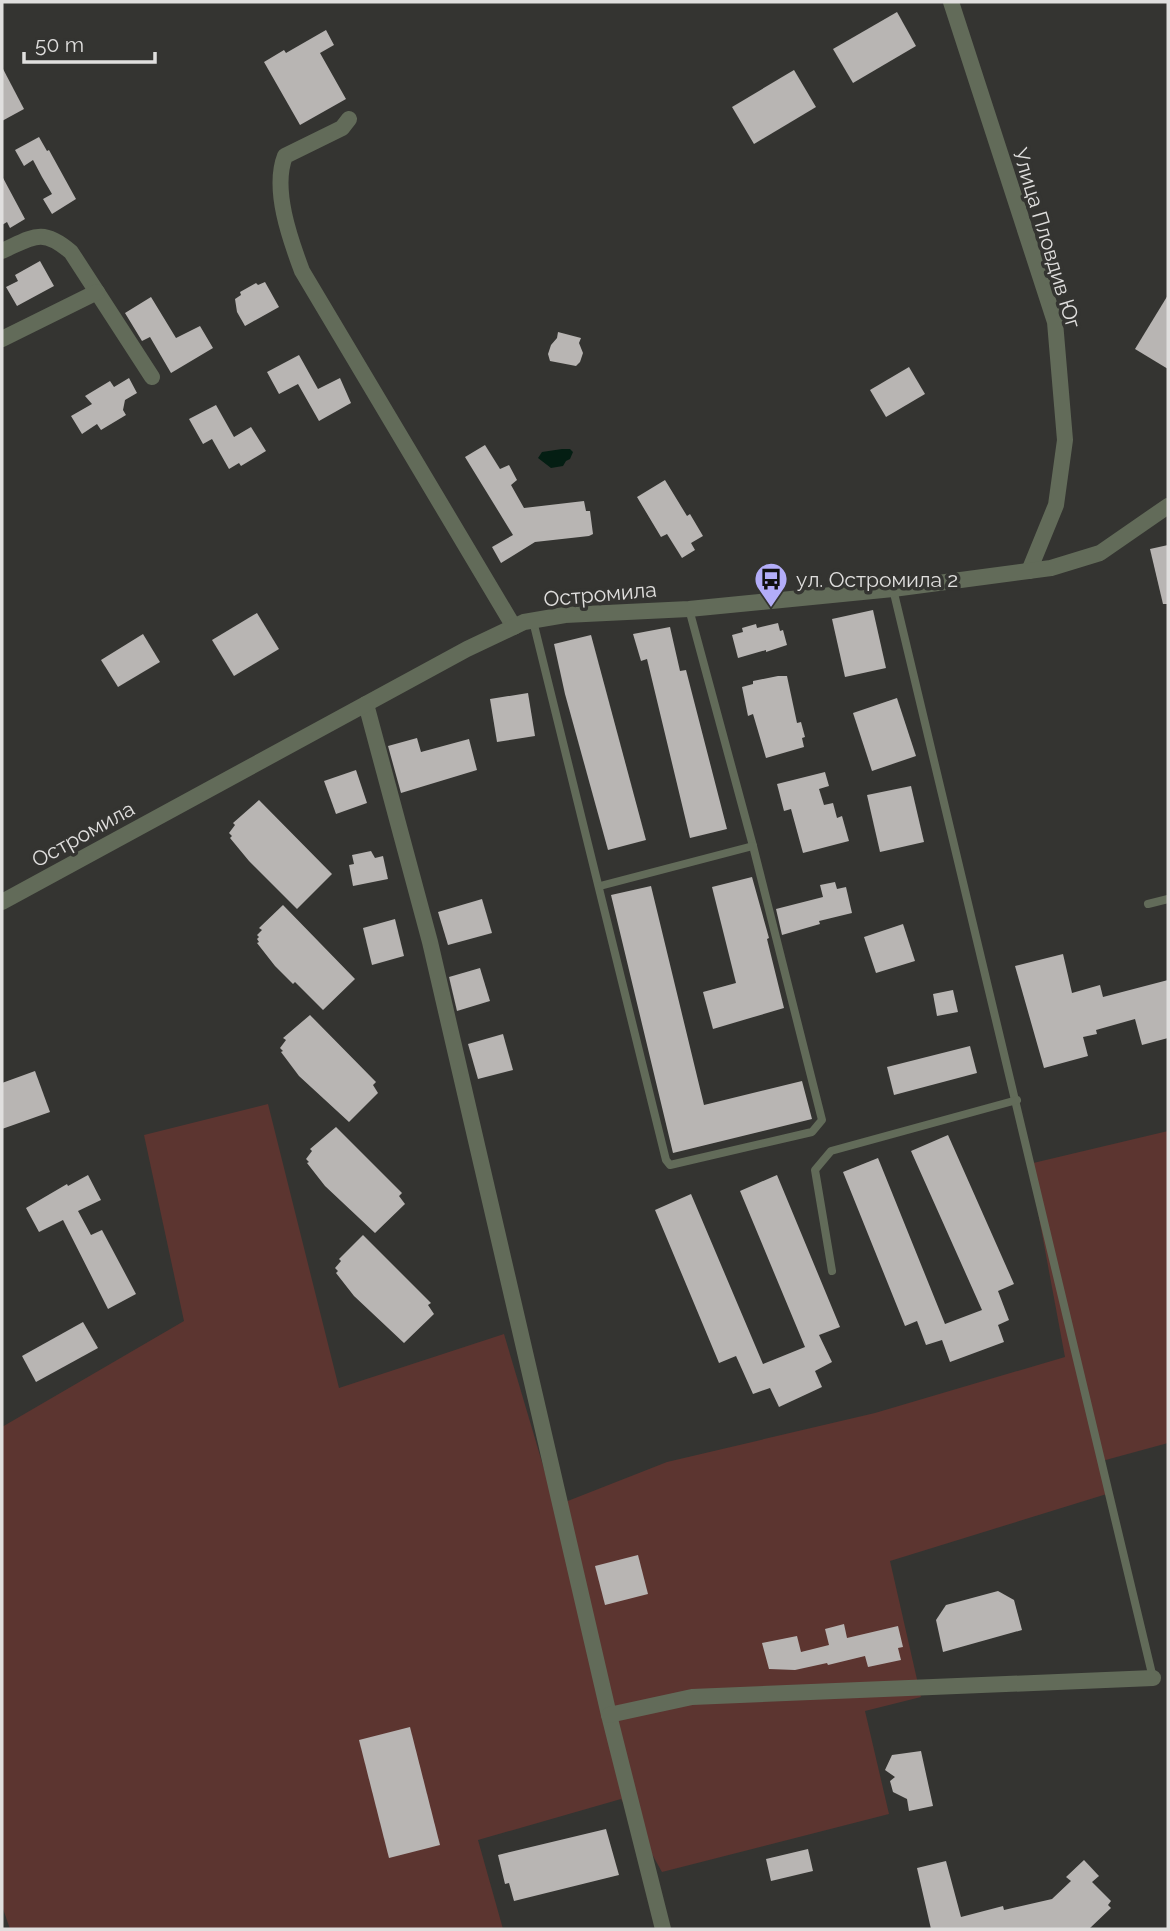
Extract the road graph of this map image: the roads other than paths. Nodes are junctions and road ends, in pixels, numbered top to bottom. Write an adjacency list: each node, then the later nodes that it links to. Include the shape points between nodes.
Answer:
1 (951, 2): 8 (street, Улица Пловдив Юг, via 1055,322 1065,440 1056,505)
2 (349, 119): 12 (street, via 342,128 285,156 280,169 288,233 302,271)
3 (2, 251): 4 (street, via 32,237 57,240 71,252)
4 (97, 292): 5 (street); 6 (street)
5 (2, 340)
6 (152, 377)
7 (1168, 506): 8 (street, Остромила, via 1100,554)
8 (1028, 571): 9 (street, Остромила)
9 (893, 589): 10 (street, Остромила); 19 (lane)
10 (689, 609): 11 (street, Остромила, via 565,615); 14 (lane)
11 (533, 621): 12 (street, Остромила); 15 (lane)
12 (514, 627): 13 (street, Остромила)
13 (366, 704): 17 (street, Остромила); 22 (street, via 430,942)
14 (753, 846): 15 (lane); 15 (lane, via 822,1120 812,1132 670,1165)
15 (600, 886)
16 (1168, 899): 18 (lane)
17 (2, 902)
18 (1149, 904)
19 (1017, 1100): 20 (lane, via 831,1151 816,1170); 21 (lane)
20 (832, 1271)
21 (1153, 1678): 22 (street, via 692,1697)
22 (609, 1715): 23 (street)
23 (663, 1929)

